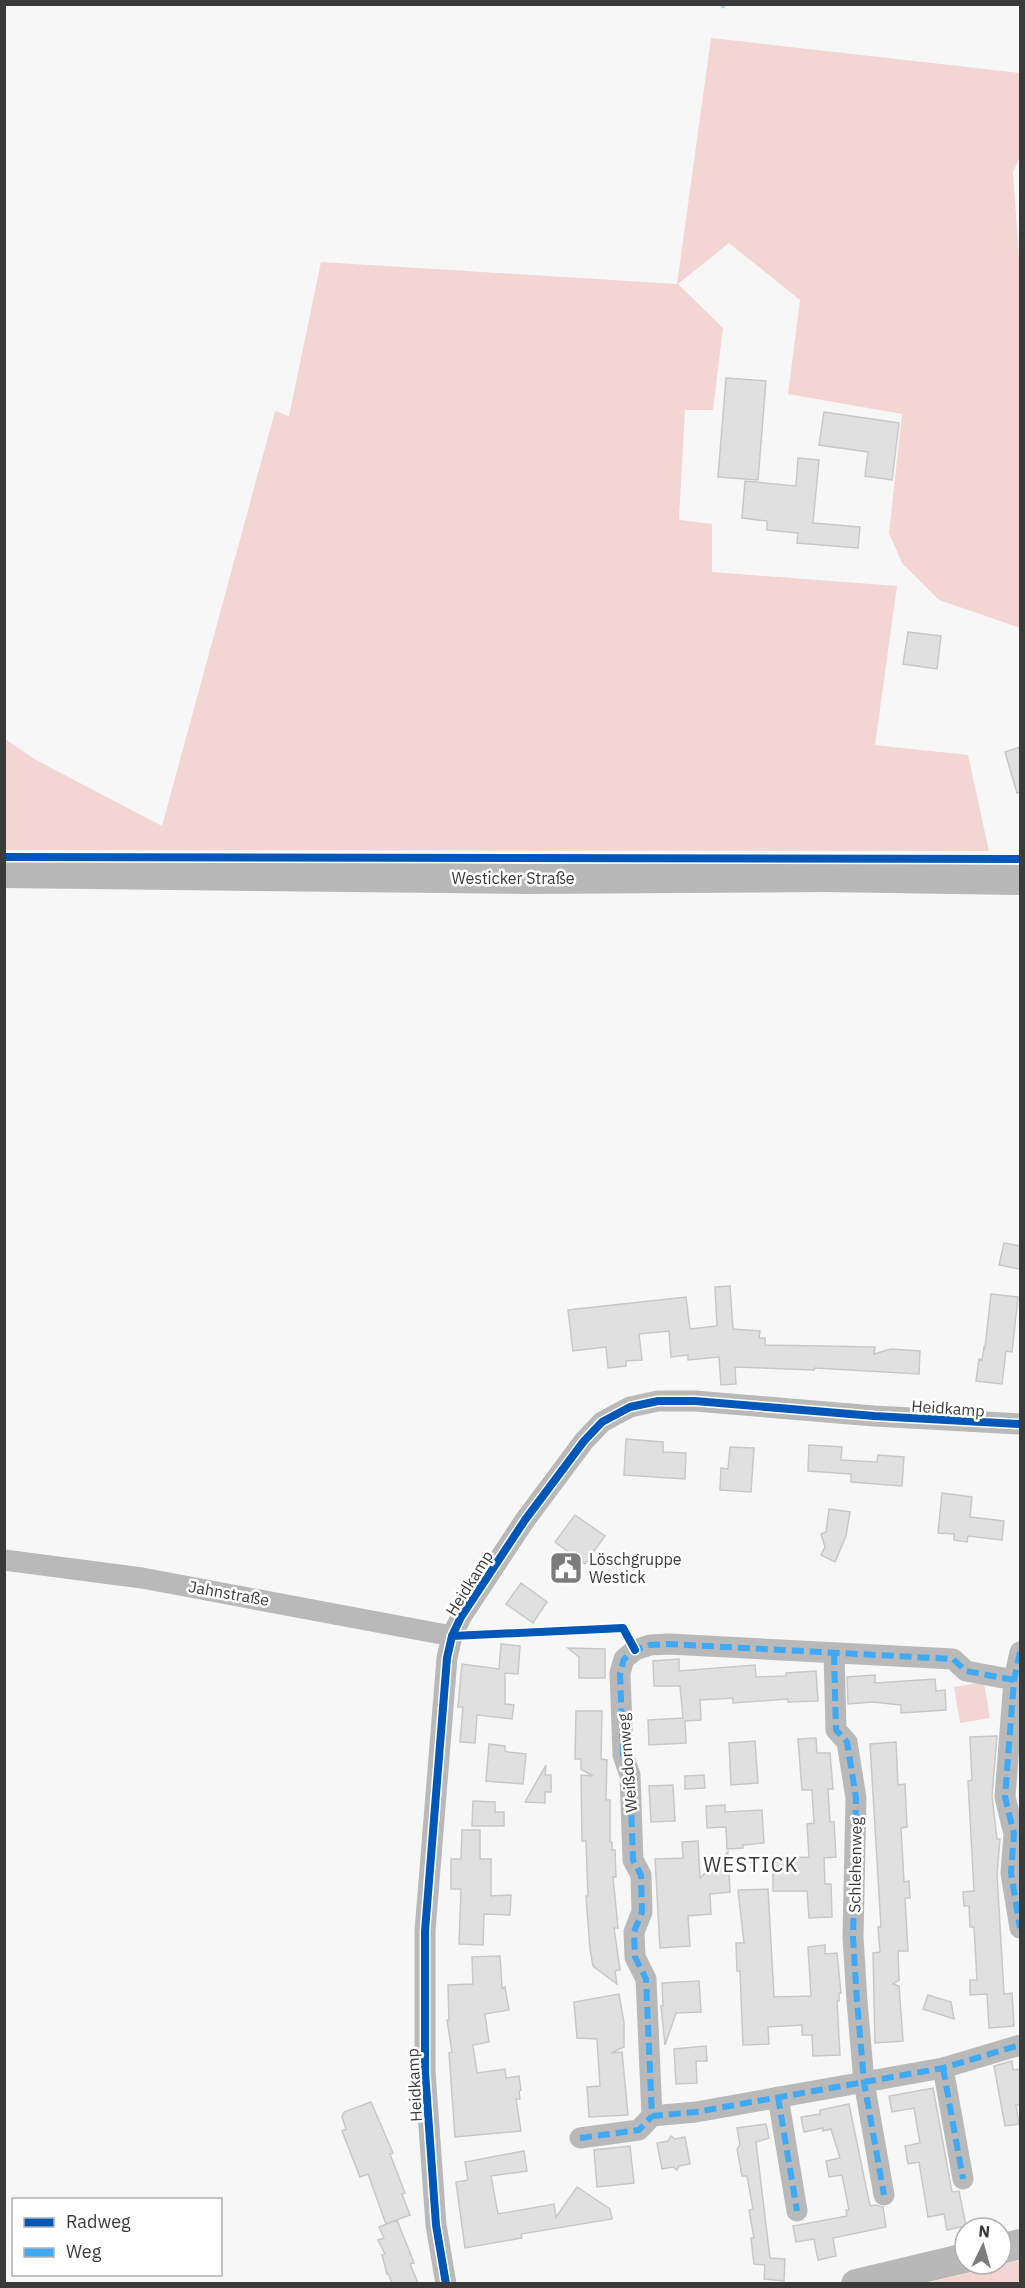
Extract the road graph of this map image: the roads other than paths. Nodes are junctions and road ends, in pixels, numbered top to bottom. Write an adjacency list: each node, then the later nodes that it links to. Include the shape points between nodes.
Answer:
1 (4, 873): 2 (street, Westicker Straße)
2 (1020, 880)
3 (1020, 1424): 5 (street, Heidkamp, via 695,1401 658,1401 630,1407 602,1422 584,1441 525,1520)
4 (4, 1560): 5 (street, Jahnstraße, via 142,1578)
5 (452, 1636): 21 (street, Heidkamp, via 425,1931 425,2071 436,2225)
6 (1020, 1652): 8 (street)
7 (834, 1653): 8 (street, Weißdornweg, via 953,1659 966,1671); 13 (street, Schlehenweg, via 836,1730 847,1742 856,1798 853,1937); 15 (street, Weißdornweg, via 669,1644 642,1647 624,1659 620,1673 622,1755 630,1775 633,1860 641,1875 642,1912 634,1932 635,1957 646,1979)
8 (1014, 1680): 9 (street)
9 (1017, 1701): 10 (street, via 1005,1797 1014,1834 1011,1873)
10 (1020, 1916)
11 (1020, 2045): 12 (street)
12 (944, 2068): 13 (street); 17 (street)
13 (864, 2082): 14 (street); 18 (street)
14 (778, 2097): 15 (street); 19 (street)
15 (652, 2116): 16 (street, via 639,2130)
16 (580, 2138)
17 (963, 2179)
18 (884, 2195)
19 (797, 2211)
20 (953, 2261): 22 (street)
21 (446, 2283)
22 (856, 2283)

